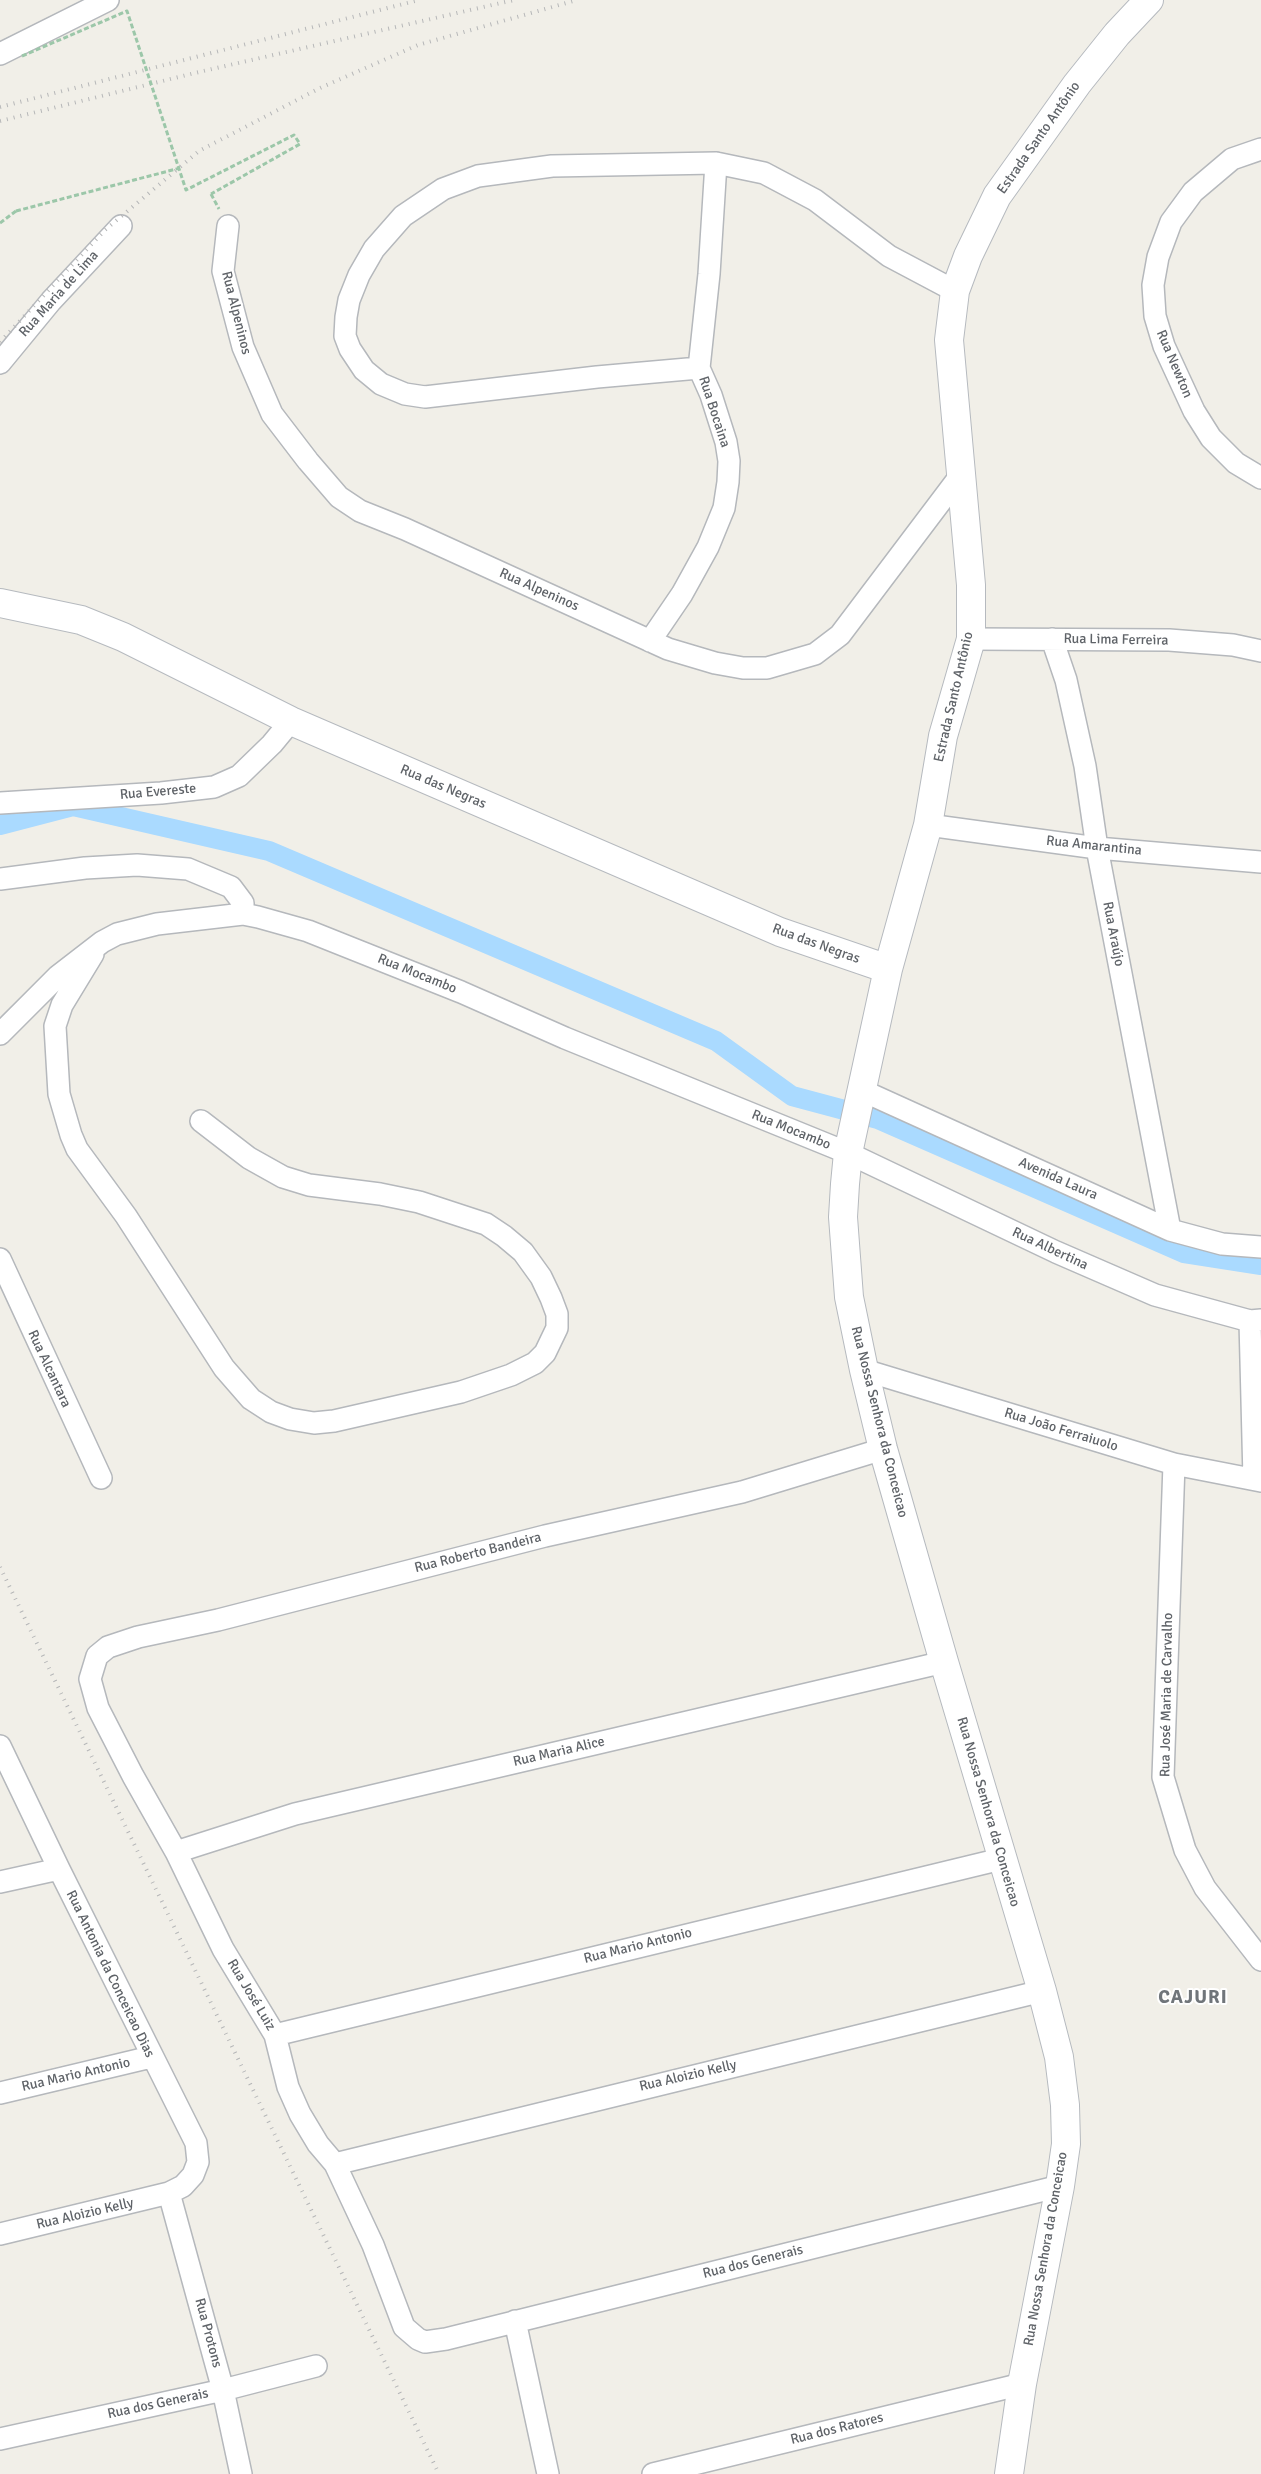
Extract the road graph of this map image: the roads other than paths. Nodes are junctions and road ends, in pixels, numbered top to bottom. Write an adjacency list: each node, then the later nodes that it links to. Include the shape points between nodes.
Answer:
1 (108, 0): 3 (street)
2 (1149, 0): 8 (main road, Estrada Santo Antônio, via 1077,84 997,196)
3 (0, 54)
4 (1261, 149): 12 (street, Rua Newton, via 1232,159 1193,192 1171,222 1158,257 1153,285 1155,316 1164,346 1194,411 1211,438 1236,463)
5 (716, 163): 8 (street, via 764,173 788,184 815,200 889,256); 10 (street, Rua Bocaina); 10 (street, via 552,166 478,176 443,189 391,227 359,275 346,317 345,336 364,370 381,384 405,394 425,397)
6 (121, 226): 9 (street, Rua Maria de Lima, via 51,301)
7 (228, 226): 16 (street, Rua Alpeninos, via 223,272 243,347 272,414 339,498 360,511)
8 (955, 291): 11 (main road, Estrada Santo Antônio, via 949,340)
9 (0, 363)
10 (699, 368): 16 (street, Rua Bocaina, via 726,442 728,475 724,508 708,547 682,594)
11 (960, 476): 14 (main road, Estrada Santo Antônio, via 972,585); 16 (street, Rua Alpeninos, via 840,635 815,654 767,668 743,668 694,658)
12 (1261, 478)
13 (0, 603): 18 (main road, Rua das Negras, via 90,623)
14 (971, 639): 15 (street, Rua Lima Ferreira); 20 (main road, Estrada Santo Antônio, via 943,736)
15 (1052, 639): 17 (street, Rua Lima Ferreira, via 1168,640 1233,645); 21 (street, Rua Araújo, via 1066,680 1085,766)
16 (650, 641)
17 (1261, 651)
18 (291, 721): 19 (street, Rua Evereste, via 246,770 214,787); 26 (main road, Rua das Negras, via 780,932)
19 (0, 803)
20 (928, 825): 21 (street, Rua Amarantina); 26 (main road, Estrada Santo Antônio)
21 (1097, 848): 22 (street, Rua Amarantina); 31 (street, Rua Araújo)
22 (1261, 862)
23 (0, 878): 24 (street, via 137,865 188,869 231,887 243,903)
24 (243, 914): 25 (street, Rua Mocambo, via 134,928); 30 (street, Rua Mocambo, via 308,931)
25 (102, 942): 27 (street, Rua Mocambo, via 58,976); 29 (street, via 62,1005 55,1026 59,1094 64,1116 78,1149 126,1216 224,1368 251,1399 290,1419 314,1423 334,1420 461,1392 512,1375 535,1363 545,1352 556,1328 557,1314 541,1277 522,1252 504,1236 486,1224 419,1202 283,1178 249,1158)
26 (888, 969): 28 (main road, Estrada Santo Antônio)
27 (0, 1034)
28 (860, 1099): 30 (main road, Estrada Santo Antônio); 31 (street, Avenida Laura)
29 (201, 1121)
30 (850, 1146): 34 (street, Rua Albertina, via 1056,1252 1155,1295); 35 (main road, Rua Nossa Senhora da Conceicao, via 843,1217 849,1297)
31 (1170, 1230): 32 (street, Avenida Laura, via 1222,1244)
32 (1261, 1247)
33 (0, 1259): 38 (street, Rua Alcantara)
34 (1256, 1321): 39 (street)
35 (864, 1370): 36 (main road, Rua Nossa Senhora da Conceicao); 37 (street, Rua João Ferraiuolo)
36 (883, 1449): 40 (main road, Rua Nossa Senhora da Conceicao); 41 (street, Rua Roberto Bandeira, via 742,1492 545,1536 218,1620 138,1637 108,1647 97,1656)
37 (1174, 1464): 39 (street, Rua João Ferraiuolo); 47 (street, Rua José Maria de Carvalho, via 1163,1777 1185,1850 1205,1888)
38 (101, 1478)
39 (1257, 1480)
40 (944, 1662): 43 (street, Rua Maria Alice, via 295,1814); 44 (main road, Rua Nossa Senhora da Conceicao)
41 (90, 1679): 43 (street, Rua José Luiz, via 98,1708)
42 (0, 1746): 45 (street, Rua Antonia da Conceicao Dias)
43 (176, 1852): 49 (street, Rua José Luiz, via 223,1949)
44 (1001, 1859): 48 (main road, Rua Nossa Senhora da Conceicao); 49 (street, Rua Mario Antonio)
45 (58, 1869): 46 (street); 50 (street, Rua Antonia da Conceicao Dias)
46 (0, 1882)
47 (1261, 1960)
48 (1042, 1991): 52 (street, Rua Aloizio Kelly); 53 (main road, Rua Nossa Senhora da Conceicao, via 1059,2056 1065,2105 1066,2144)
49 (275, 2035): 52 (street, Rua José Luiz, via 288,2086 300,2114)
50 (151, 2057): 51 (street, Rua Mario Antonio); 54 (street, Rua Antonia da Conceicao Dias, via 196,2143 198,2162 193,2175 183,2186)
51 (0, 2093)
52 (335, 2164): 57 (street, Rua José Luiz, via 373,2245 404,2327 425,2342)
53 (1060, 2186): 56 (street, Rua dos Generais); 59 (main road, Rua Nossa Senhora da Conceicao)
54 (169, 2193): 55 (street, Rua Aloizio Kelly); 60 (street, Rua Protons)
55 (0, 2234)
56 (515, 2321): 57 (street, Rua dos Generais); 63 (street)
57 (446, 2339)
58 (316, 2366): 60 (street, Rua dos Generais)
59 (1022, 2384): 64 (street, Rua dos Ratores); 65 (main road, Rua Nossa Senhora da Conceicao)
60 (223, 2390): 61 (street, Rua dos Generais); 62 (street, Rua Protons)
61 (0, 2439)
62 (241, 2474)
63 (548, 2474)
64 (653, 2474)
65 (1009, 2474)

